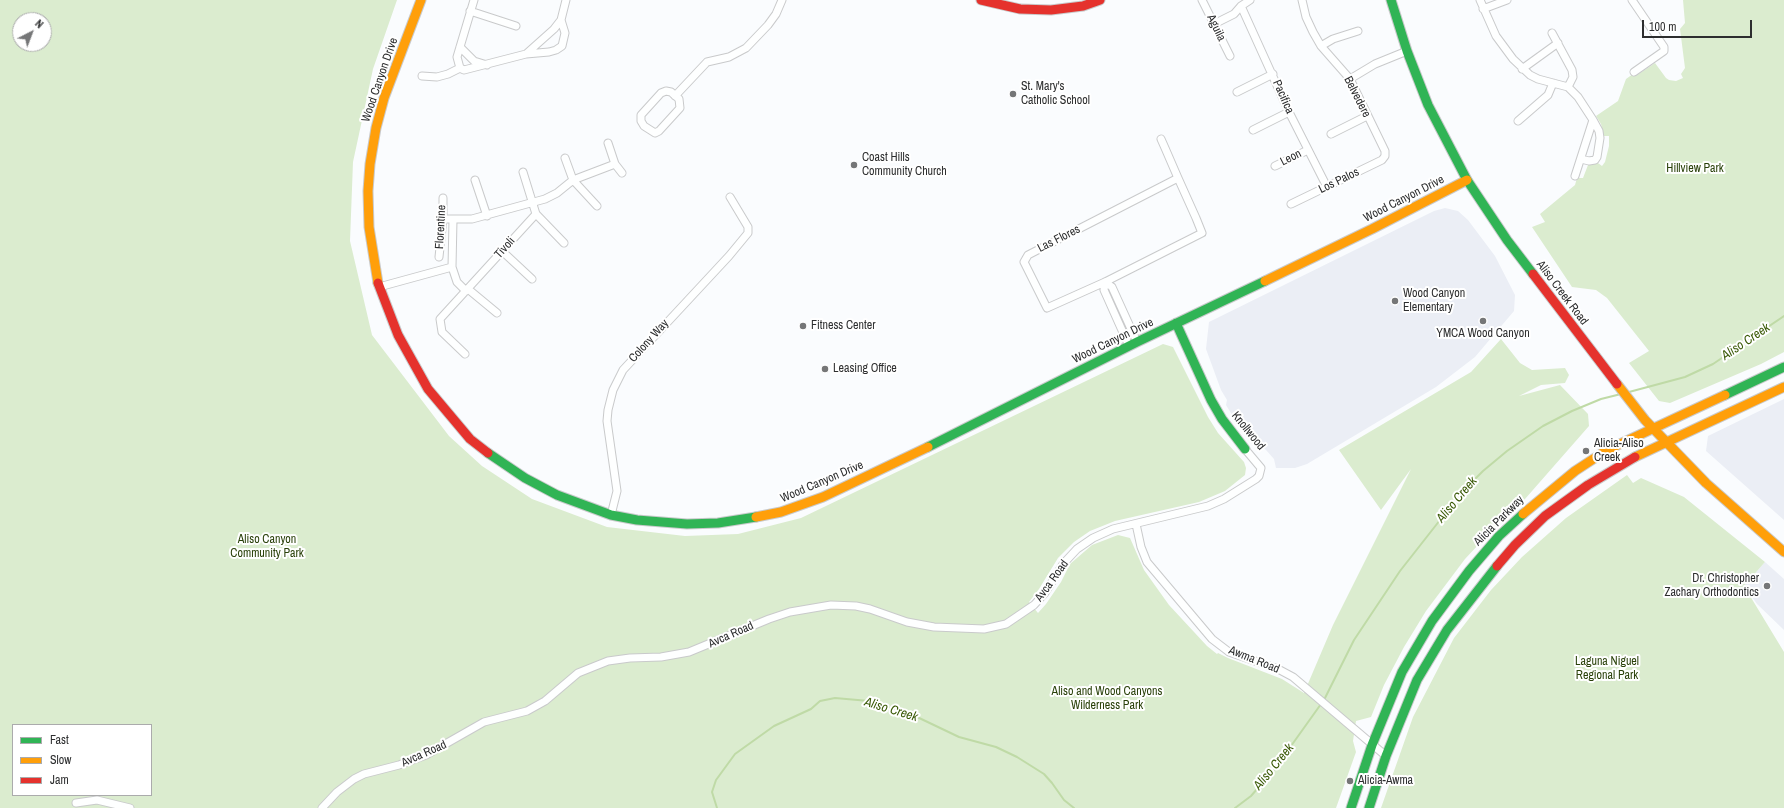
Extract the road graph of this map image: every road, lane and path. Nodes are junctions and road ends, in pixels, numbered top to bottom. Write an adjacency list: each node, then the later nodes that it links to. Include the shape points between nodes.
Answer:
1 (421, 0): 76 (main road, Wood Canyon Drive, via 384,98 370,164 369,227)
2 (474, 0): 16 (street)
3 (566, 0): 17 (street)
4 (782, 0): 38 (street, via 768,25 746,48 729,58 707,62)
5 (981, 0): 6 (main road, via 1020,9 1051,10 1083,6)
6 (1100, 0)
7 (1202, 0): 18 (street, Aguila)
8 (1250, 0): 14 (street)
9 (1304, 0): 23 (street, Belvedere, via 1306,17)
10 (1391, 0): 25 (main road, Aliso Creek Road)
11 (1480, 0): 15 (street)
12 (1507, 0): 15 (street)
13 (1632, 0): 31 (street, via 1664,47 1664,51)
14 (1241, 6): 18 (street, via 1234,14); 32 (street, Pacifica)
15 (1483, 10): 30 (street, via 1496,36)
16 (470, 11): 19 (street); 24 (street)
17 (561, 20): 26 (street); 26 (street, via 565,33 562,46 549,52)
18 (1214, 24): 27 (street, Aguila)
19 (516, 26)
20 (1358, 31): 23 (street)
21 (1552, 32): 22 (street)
22 (1558, 43): 30 (street); 36 (street, via 1572,70 1573,76)
23 (1320, 46): 34 (street, Belvedere)
24 (460, 47): 28 (street, via 474,61); 29 (street, via 457,57)
25 (1407, 52): 34 (street, via 1375,64); 59 (main road, Aliso Creek Road, via 1428,105)
26 (526, 54): 28 (street)
27 (1230, 56)
28 (487, 65): 29 (street, via 470,70)
29 (460, 68): 33 (street, via 437,77)
30 (1522, 69): 35 (street, via 1538,79)
31 (1634, 72)
32 (1272, 74): 37 (street); 39 (street, Pacifica)
33 (422, 76)
34 (1350, 79): 40 (street, Belvedere)
35 (1553, 83): 36 (street); 42 (street, via 1548,95)
36 (1568, 87): 41 (street)
37 (1237, 92)
38 (675, 96): 38 (street, via 671,92 661,93 641,115 644,126 655,133 659,131 680,108 679,99)
39 (1289, 112): 43 (street); 47 (street, Pacifica)
40 (1367, 116): 44 (street); 48 (street, Belvedere, via 1385,151)
41 (1593, 120): 50 (street); 50 (street, via 1600,138 1597,157 1589,162)
42 (1518, 121)
43 (1253, 130)
44 (1331, 134)
45 (1161, 139): 56 (street, Las Flores)
46 (608, 143): 51 (street)
47 (1308, 150): 52 (street, Leon); 60 (street, Pacifica)
48 (1385, 156): 60 (street, Los Palos, via 1382,160)
49 (565, 158): 58 (street)
50 (1581, 159): 55 (street)
51 (616, 164): 54 (street); 58 (street)
52 (1275, 166)
53 (523, 172): 63 (street)
54 (622, 173)
55 (1575, 176)
56 (1178, 178): 75 (street, Las Flores, via 1202,233); 75 (street, Las Flores, via 1028,255 1024,262 1047,308)
57 (475, 180): 67 (street)
58 (573, 180): 63 (street, via 557,193); 65 (street)
59 (1467, 180): 79 (main road, Wood Canyon Drive); 84 (main road, Aliso Creek Road, via 1507,240)
60 (1327, 187): 64 (street, Los Palos)
61 (730, 197): 87 (street, Colony Way, via 748,227 748,232 729,256 623,370 613,390 607,420 617,491)
62 (443, 198): 68 (street, Florentine)
63 (533, 202): 66 (street); 67 (street)
64 (1291, 204)
65 (597, 206)
66 (536, 214): 70 (street); 71 (street, Tivoli)
67 (487, 216): 69 (street)
68 (443, 219): 69 (street); 72 (street, Florentine)
69 (453, 220): 73 (street)
70 (564, 243)
71 (502, 251): 74 (street); 77 (street, Tivoli)
72 (440, 257)
73 (452, 267): 76 (street); 77 (street, via 458,282)
74 (532, 279)
75 (1105, 282): 80 (street, via 1112,288)
76 (379, 286): 87 (main road, Wood Canyon Drive, via 412,363 428,389 470,439 525,478 557,495)
77 (467, 290): 78 (street); 81 (street, Tivoli, via 440,319 442,332)
78 (497, 313)
79 (1176, 323): 80 (main road, Wood Canyon Drive); 86 (main road, Knollwood, via 1211,400)
80 (1133, 344): 87 (main road, Wood Canyon Drive, via 823,497 780,512 725,522 695,524)
81 (465, 354)
82 (1784, 367): 84 (main road, Alicia Parkway)
83 (1784, 387): 85 (main road)
84 (1653, 428): 85 (main road, Aliso Creek Road); 90 (main road, Alicia Parkway, via 1607,450 1575,471 1499,536 1432,621 1402,672)
85 (1666, 442): 89 (main road, Aliso Creek Road); 91 (main road, via 1628,460 1588,484 1546,516 1515,545 1447,630 1417,680)
86 (1245, 449): 88 (street, Knollwood, via 1261,468 1256,479 1208,506)
87 (611, 515)
88 (1136, 524): 90 (street, Awma Road, via 1147,562 1212,639 1230,652 1282,671 1305,687); 94 (street, Avca Road, via 1107,531 1085,542 1063,564 1045,593 1034,605 1006,624 984,629 934,627 907,622 856,606 831,605 769,619 689,652 608,661 578,673 545,701 527,711 484,722 426,755 354,779)
89 (1784, 552)
90 (1372, 745): 91 (street, Awma Road); 95 (main road, Alicia Parkway)
91 (1386, 756): 96 (main road)
92 (76, 803): 93 (street, via 97,800)
93 (130, 808)
94 (322, 808)
95 (1351, 808)
96 (1369, 808)

